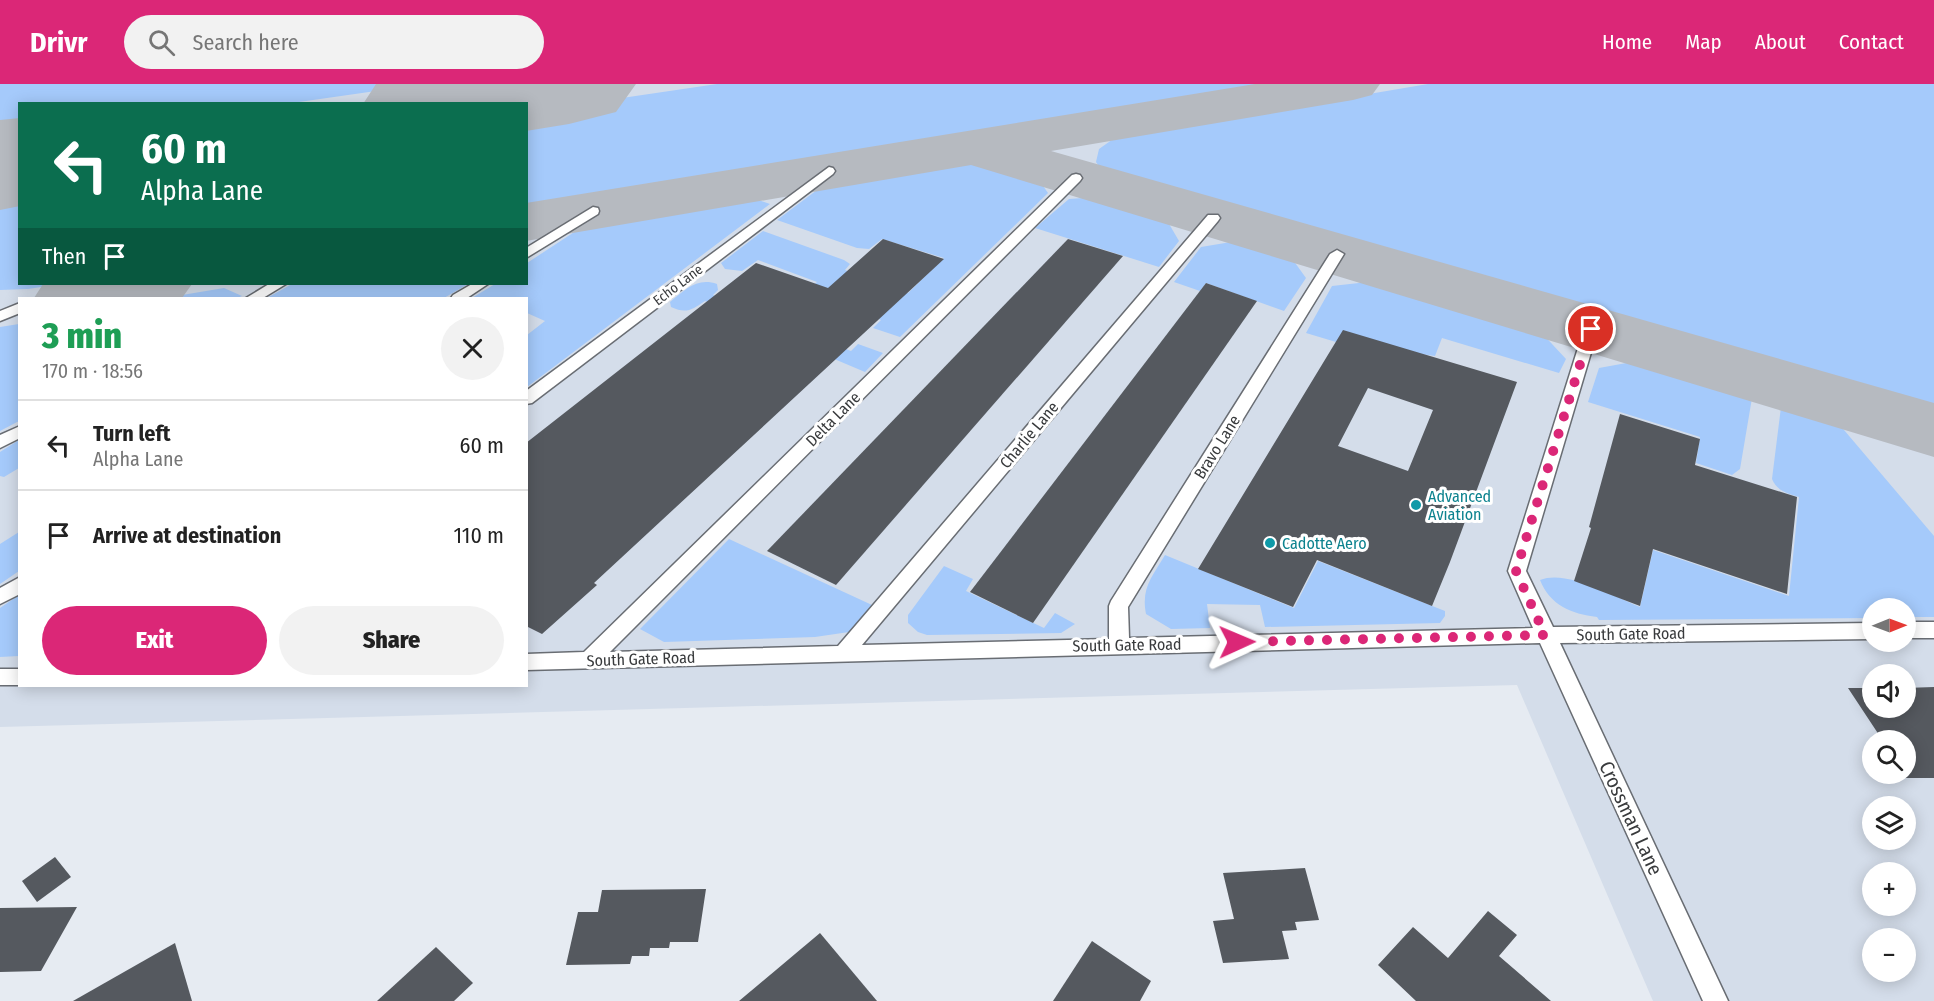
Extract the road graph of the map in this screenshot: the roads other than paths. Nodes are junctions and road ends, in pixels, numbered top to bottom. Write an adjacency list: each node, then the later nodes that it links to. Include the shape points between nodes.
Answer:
1 (829, 171): 14 (lane, Echo Lane)
2 (1076, 178): 25 (lane, Delta Lane)
3 (593, 211): 5 (lane)
4 (1213, 218): 24 (lane, Charlie Lane)
5 (528, 253)
6 (1337, 254): 23 (lane, Bravo Lane, via 1118,606)
7 (277, 285): 9 (lane)
8 (479, 285): 10 (lane)
9 (255, 297)
10 (460, 297)
11 (18, 308): 12 (lane)
12 (0, 317)
13 (1591, 329): 22 (lane, Crossman Lane, via 1516,571)
14 (528, 397)
15 (18, 432): 16 (lane)
16 (0, 442)
17 (18, 585): 18 (lane)
18 (0, 597)
19 (1916, 630): 20 (lane)
20 (1934, 630)
21 (1862, 631): 22 (lane, South Gate Road)
22 (1545, 635): 23 (lane, South Gate Road); 29 (lane, Crossman Lane)
23 (1119, 645): 24 (lane, South Gate Road)
24 (844, 653): 25 (lane, South Gate Road)
25 (589, 660): 26 (lane, South Gate Road)
26 (528, 662)
27 (0, 677): 28 (lane)
28 (18, 677)
29 (1716, 1001)

